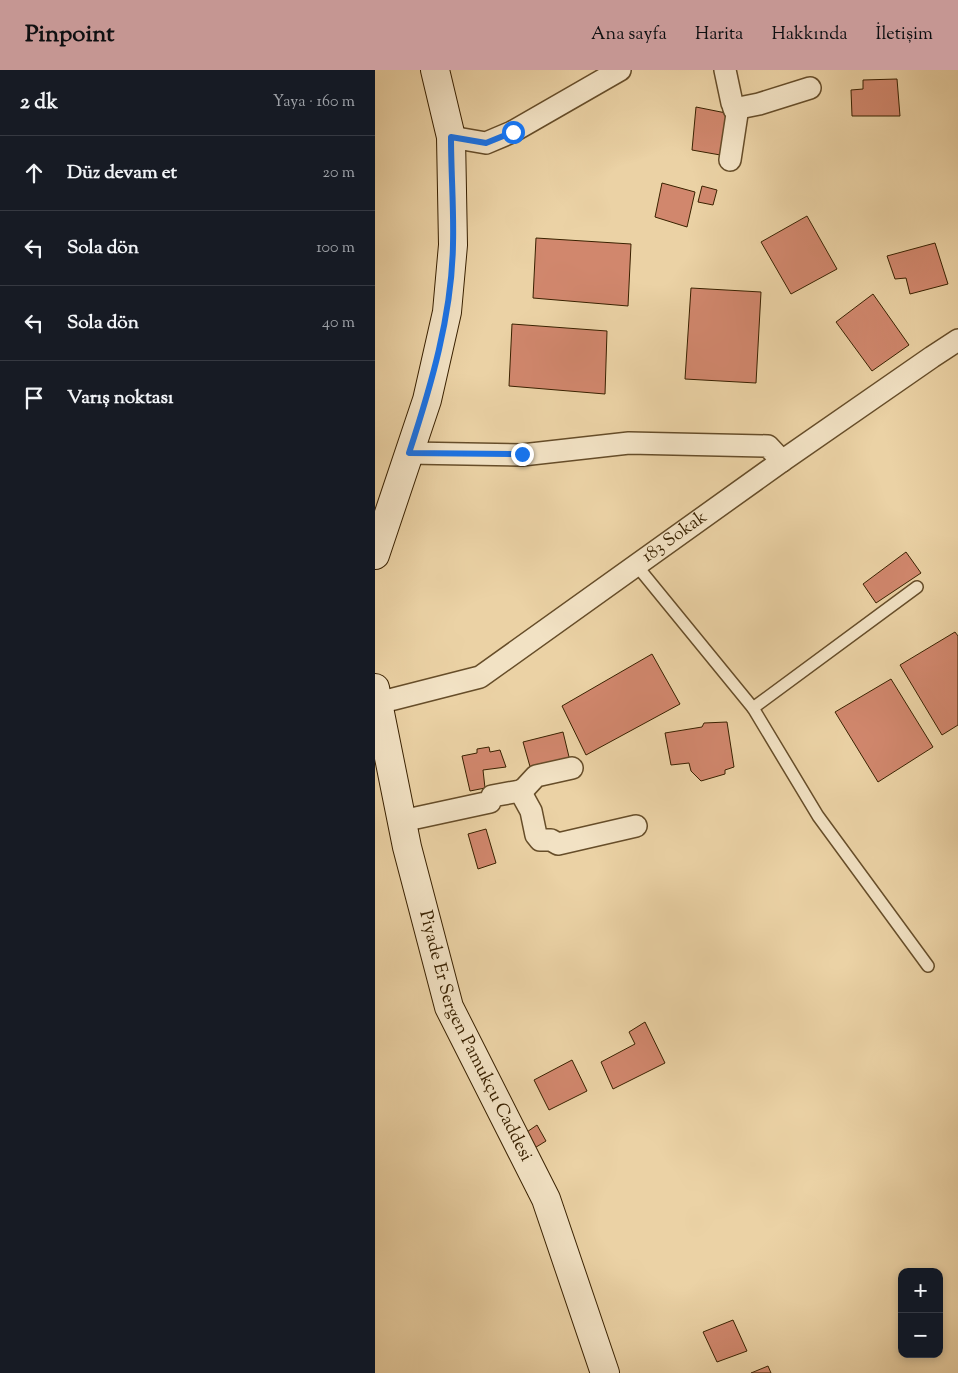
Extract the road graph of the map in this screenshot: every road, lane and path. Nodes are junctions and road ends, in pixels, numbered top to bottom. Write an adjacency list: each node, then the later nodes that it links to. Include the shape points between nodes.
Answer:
1 (435, 70): 6 (street)
2 (620, 70): 6 (street, via 513,132 486,143)
3 (725, 70): 5 (street)
4 (811, 88): 5 (street)
5 (734, 108): 7 (street, via 737,114)
6 (451, 137): 9 (street, via 453,245 447,312 427,400)
7 (730, 160)
8 (958, 340): 10 (street, 183 Sokak)
9 (409, 453): 10 (street, via 522,454 629,443 768,446); 11 (street)
10 (782, 461): 12 (street, 183 Sokak)
11 (375, 555)
12 (637, 566): 14 (street, 183 Sokak, via 480,677); 15 (lane)
13 (917, 587): 15 (lane)
14 (377, 696): 18 (street, Piyade Er Sergen Pamukçu Caddesi)
15 (753, 708): 20 (lane, via 818,816)
16 (572, 768): 17 (street, via 536,776)
17 (520, 791): 18 (street, via 492,796 490,802); 19 (street, via 531,811 540,840 559,844)
18 (402, 821): 21 (street, Piyade Er Sergen Pamukçu Caddesi, via 449,1007 545,1199)
19 (636, 826)
20 (928, 966)
21 (605, 1373)

